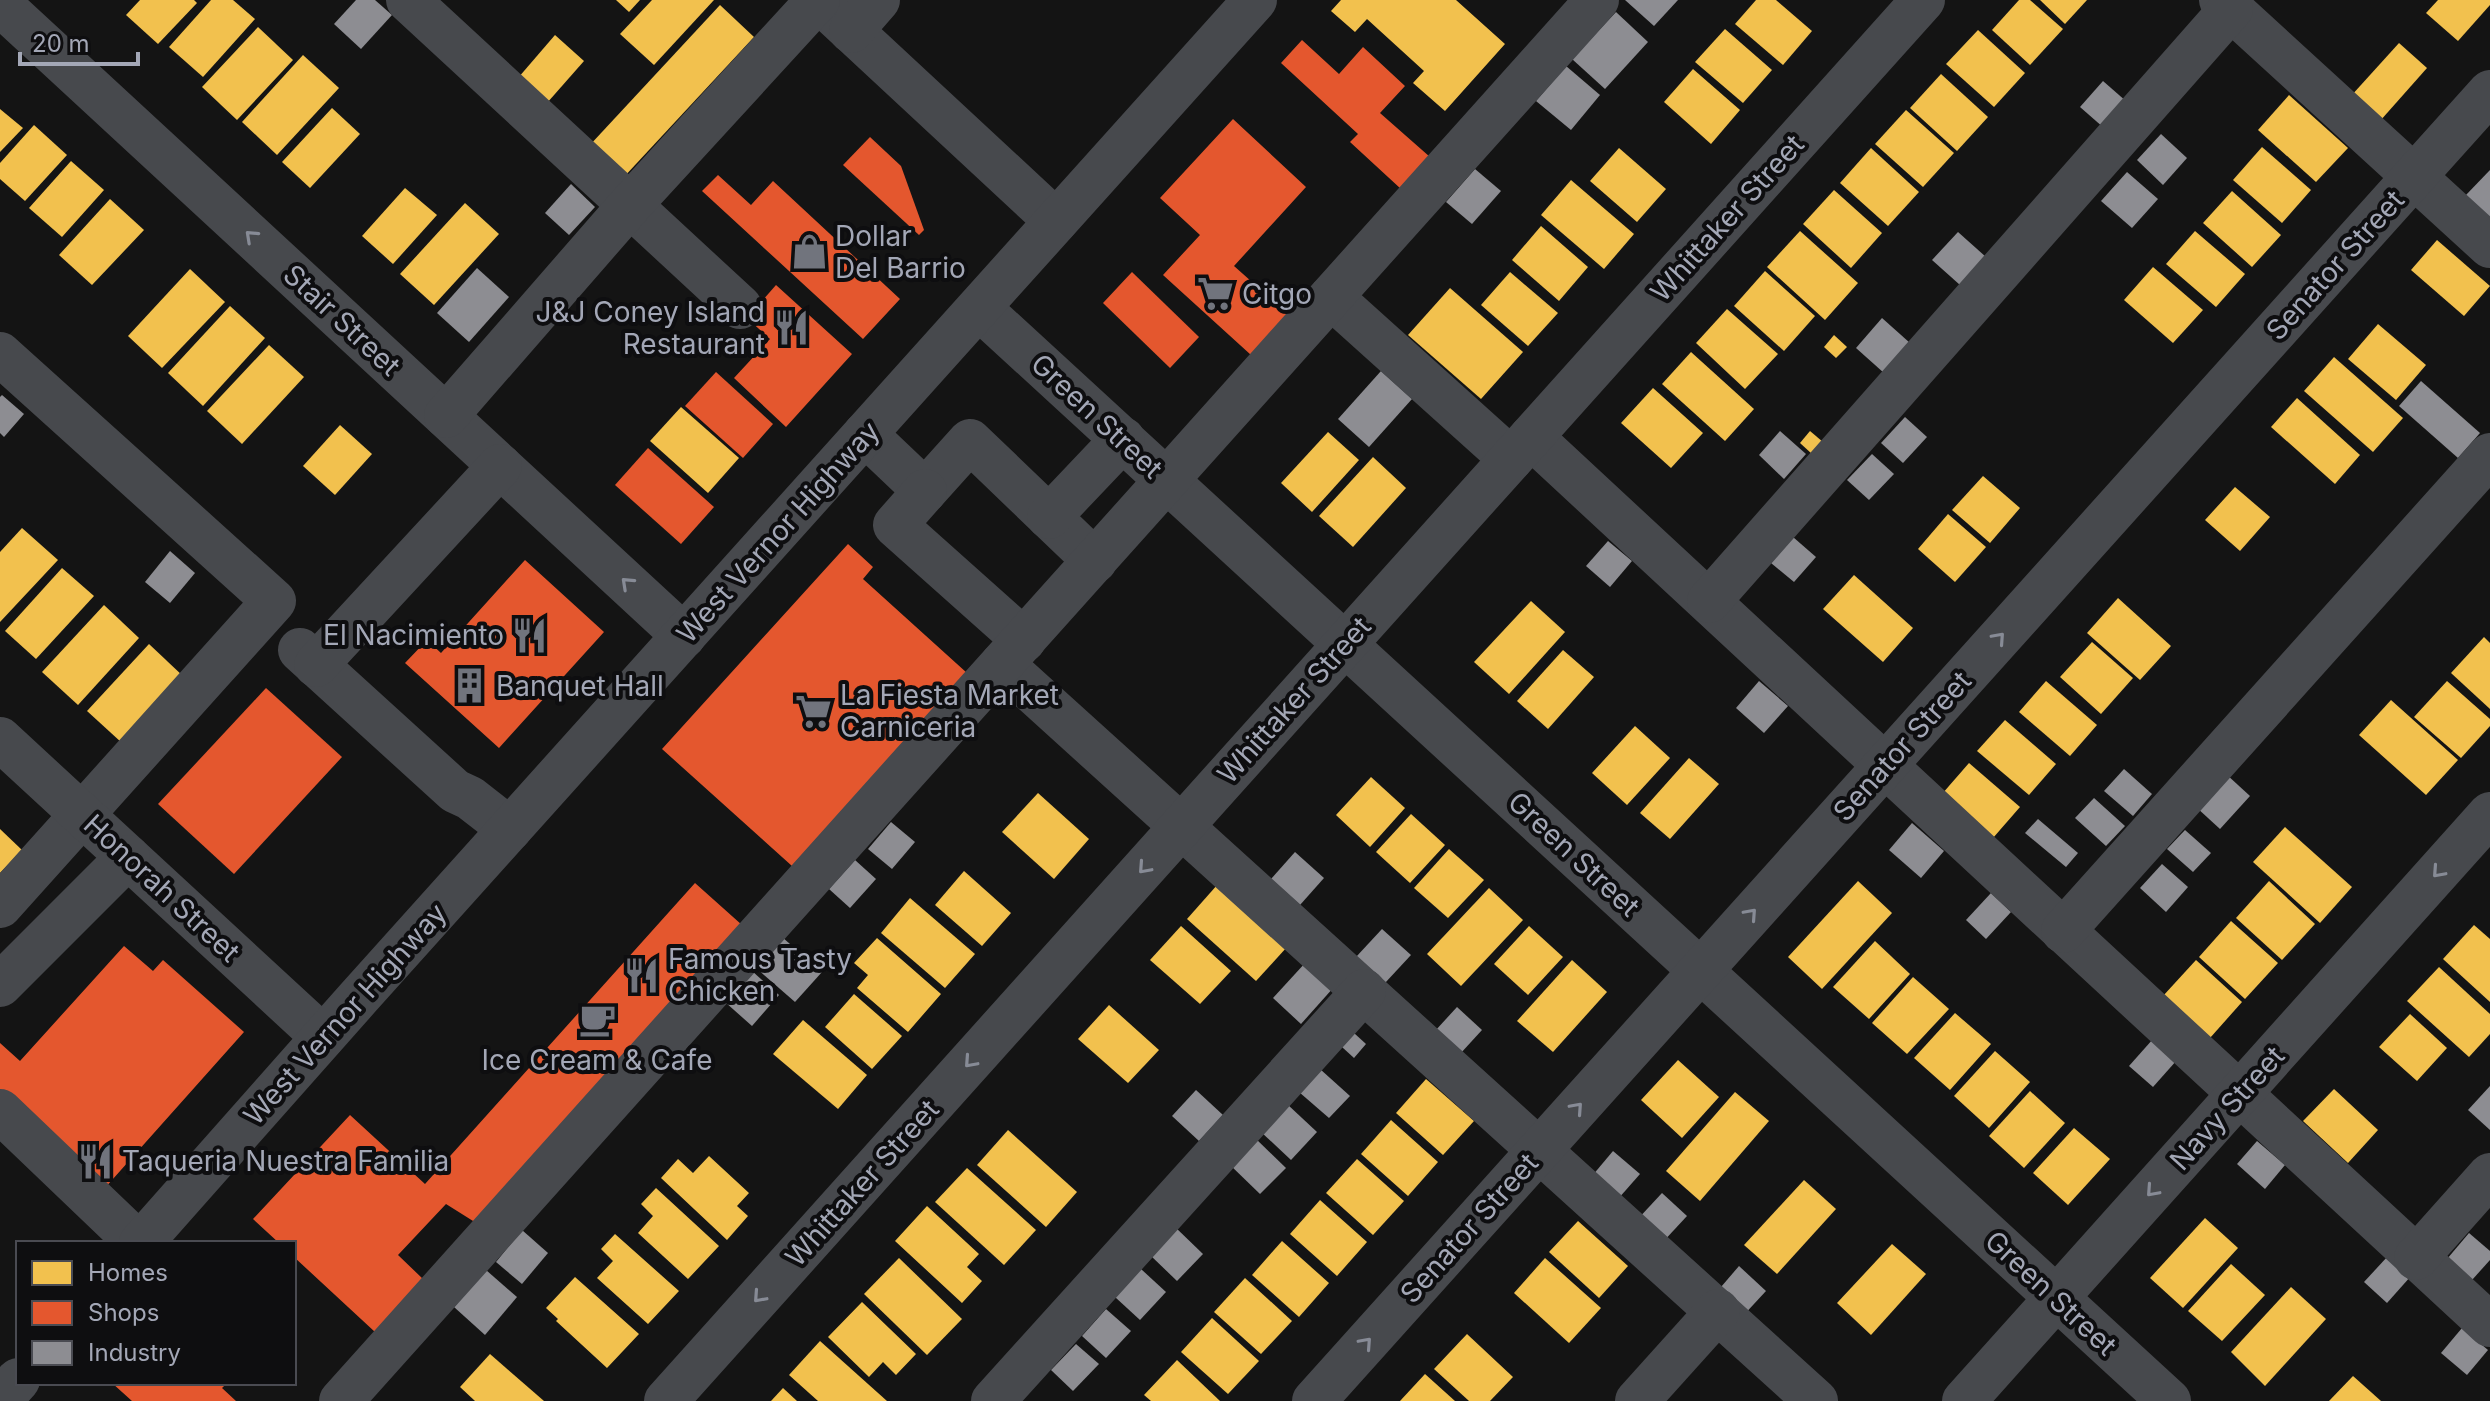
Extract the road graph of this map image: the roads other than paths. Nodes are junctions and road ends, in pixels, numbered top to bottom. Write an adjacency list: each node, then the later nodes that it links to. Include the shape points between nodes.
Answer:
1 (408, 0): 11 (street)
2 (818, 0): 8 (street); 11 (street)
3 (1255, 0): 12 (street, West Vernor Highway)
4 (1597, 0): 14 (street)
5 (1923, 0): 21 (street, Whittaker Street)
6 (0, 4): 18 (street, Stair Street, one-way to 6)
7 (2226, 4): 10 (street); 28 (street)
8 (864, 15): 12 (street)
9 (2490, 92): 10 (street, Senator Street)
10 (2413, 177): 13 (street); 33 (street, Senator Street, one-way to 10)
11 (630, 205): 15 (street); 18 (street)
12 (1056, 221): 16 (street, West Vernor Highway)
13 (2490, 246)
14 (1331, 297): 21 (street); 24 (street)
15 (740, 307)
16 (979, 308): 19 (street, West Vernor Highway); 20 (street, Green Street)
17 (0, 354): 35 (street, via 274,601)
18 (446, 416): 23 (street, Stair Street)
19 (865, 434): 25 (street); 29 (street, West Vernor Highway)
20 (1123, 439): 24 (street, Green Street); 26 (street)
21 (1521, 448): 28 (street); 30 (street, Whittaker Street)
22 (2490, 455): 40 (street)
23 (500, 466): 29 (street, Stair Street, one-way to 23); 37 (street, via 308,658 455,791)
24 (1167, 480): 27 (street); 30 (street, Green Street)
25 (925, 491): 26 (street, via 970,441); 31 (street, via 895,525)
26 (1049, 517): 27 (street)
27 (1095, 561): 31 (street)
28 (1709, 601): 33 (street)
29 (684, 636): 37 (street, West Vernor Highway)
30 (1345, 644): 36 (street, Whittaker Street); 41 (street, Green Street)
31 (1013, 652): 36 (street); 57 (street)
32 (0, 739): 35 (street, Honorah Street)
33 (1886, 764): 40 (street); 41 (street, Senator Street, one-way to 33)
34 (2490, 814): 45 (street, Navy Street, one-way to 45)
35 (83, 815): 38 (street, Honorah Street); 39 (street)
36 (1182, 826): 43 (street); 58 (street, Whittaker Street, one-way to 58)
37 (510, 829): 44 (street, West Vernor Highway)
38 (128, 857): 42 (street); 44 (street, Honorah Street)
39 (0, 906)
40 (2063, 931): 45 (street)
41 (1700, 970): 47 (street, Senator Street, one-way to 41); 52 (street, Green Street)
42 (0, 985)
43 (1364, 991): 47 (street); 59 (street)
44 (323, 1037): 50 (street, West Vernor Highway)
45 (2238, 1095): 51 (street); 52 (street, Navy Street, one-way to 52)
46 (0, 1111): 49 (street)
47 (1540, 1149): 53 (street); 60 (street, Senator Street, one-way to 47)
48 (2490, 1175): 51 (street)
49 (138, 1241)
50 (142, 1241)
51 (2416, 1258): 54 (street)
52 (2057, 1298): 63 (street, Navy Street); 64 (street, Green Street)
53 (1718, 1311): 61 (street); 62 (street)
54 (2490, 1325)
55 (16, 1382): 56 (street)
56 (0, 1400)
57 (341, 1401)
58 (666, 1401)
59 (993, 1401)
60 (1314, 1401)
61 (1637, 1401)
62 (1816, 1401)
63 (1964, 1401)
64 (2169, 1401)

